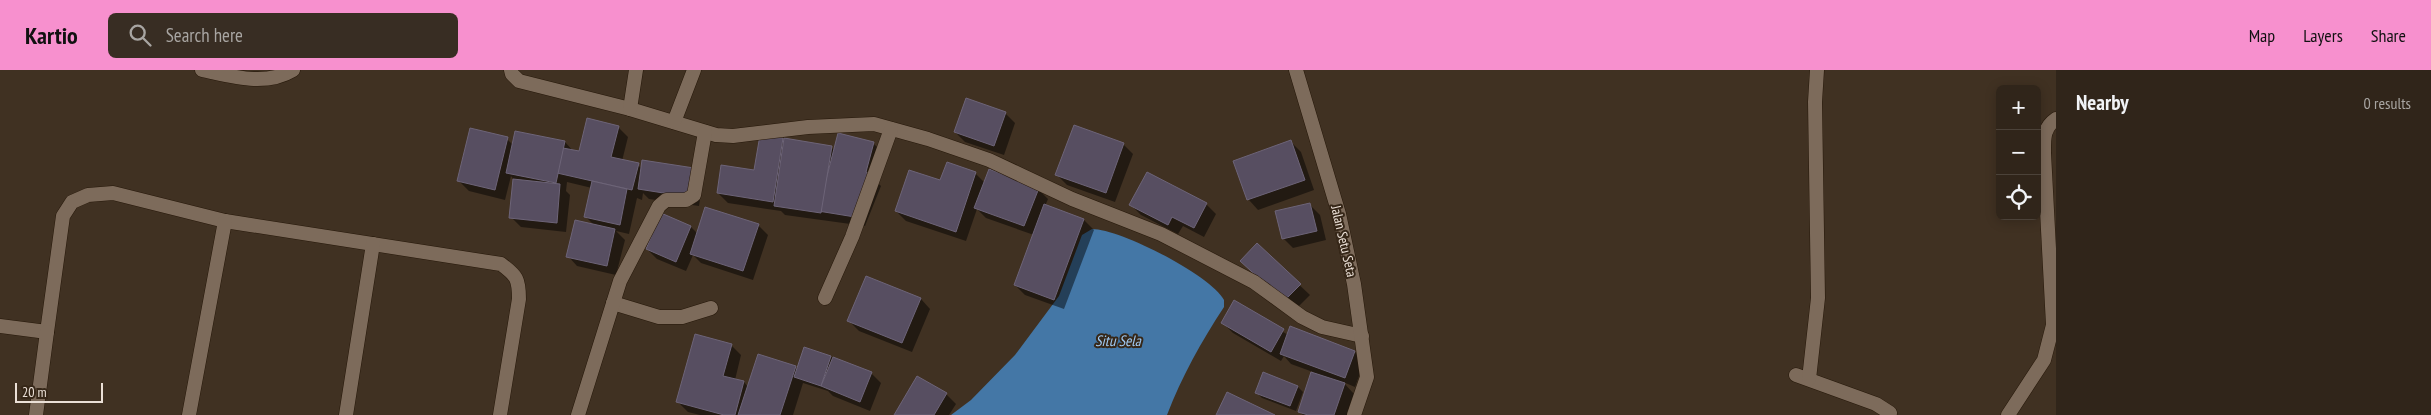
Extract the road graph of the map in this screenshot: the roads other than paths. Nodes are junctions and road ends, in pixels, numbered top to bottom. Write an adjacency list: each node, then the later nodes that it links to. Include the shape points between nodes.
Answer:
1 (202, 70): 2 (street, via 262,80 282,77)
2 (293, 70)
3 (511, 70): 8 (street, via 519,81)
4 (636, 70): 8 (street)
5 (694, 70): 10 (street)
6 (1296, 70): 20 (street, Jalan Setu Seta, via 1339,214)
7 (1817, 70): 21 (street, via 1818,298 1803,377 1876,404)
8 (630, 108): 10 (street)
9 (2056, 119): 28 (street, via 2044,133 2053,325 2044,360)
10 (674, 122): 12 (street)
11 (891, 129): 12 (street, via 874,124 808,127 733,136); 15 (street, via 852,238); 20 (street, via 989,160 1072,199 1161,234 1254,282 1302,317 1322,327)
12 (705, 132): 16 (street, via 694,195 686,200 666,200 660,206 620,281)
13 (225, 221): 14 (street); 19 (street, via 113,193 88,195 72,202 63,216); 23 (street)
14 (373, 244): 24 (street); 25 (street, via 501,264 513,273 520,283 520,299)
15 (826, 298)
16 (613, 303): 17 (street, via 660,317 682,317); 26 (street)
17 (711, 308)
18 (0, 326): 19 (street)
19 (47, 332): 22 (street)
20 (1362, 336): 27 (street, Jalan Setu Seta, via 1367,377)
21 (1893, 414)
22 (36, 415)
23 (189, 415)
24 (346, 415)
25 (500, 415)
26 (578, 415)
27 (1354, 415)
28 (2008, 415)

